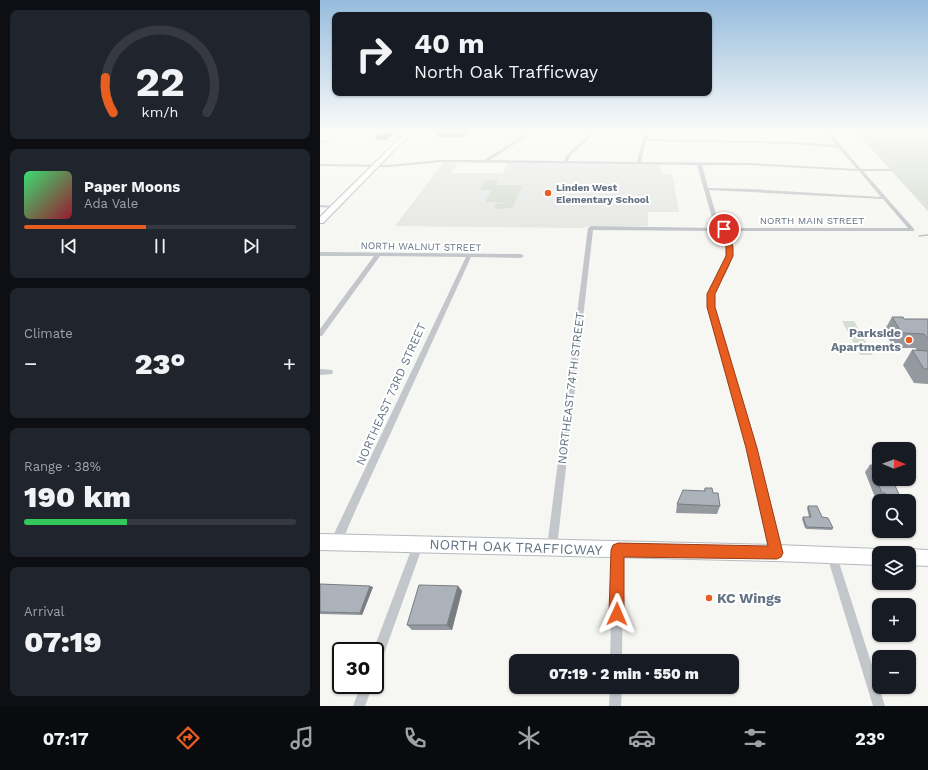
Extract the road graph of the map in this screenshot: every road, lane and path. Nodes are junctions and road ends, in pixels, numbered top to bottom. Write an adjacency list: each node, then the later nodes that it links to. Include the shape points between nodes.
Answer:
1 (379, 163): 8 (main road)
2 (419, 163): 8 (street)
3 (635, 163): 4 (street)
4 (639, 163): 5 (street)
5 (700, 163): 9 (street); 11 (street)
6 (854, 163): 9 (street)
7 (320, 164): 8 (street)
8 (376, 166): 14 (main road)
9 (860, 170): 10 (street); 12 (street)
10 (890, 170)
11 (706, 189): 12 (street); 17 (street)
12 (884, 198): 17 (street, NORTH MAIN STREET, via 912,230)
13 (320, 206): 14 (street)
14 (335, 207): 15 (main road)
15 (320, 221)
16 (591, 228): 17 (street, NORTH MAIN STREET); 27 (street, NORTHEAST 74TH STREET)
17 (721, 229): 29 (street, via 730,247 730,256 711,294 711,307 751,448)
18 (320, 254): 19 (street, NORTH WALNUT STREET)
19 (378, 255): 20 (street, NORTH WALNUT STREET); 22 (street)
20 (470, 256): 21 (street, NORTH WALNUT STREET); 25 (street, NORTHEAST 73RD STREET, via 440,314 379,451)
21 (521, 256)
22 (320, 334)
23 (320, 372): 24 (street)
24 (329, 372)
25 (328, 542): 26 (main road, NORTH OAK TRAFFICWAY)
26 (418, 545): 27 (main road, NORTH OAK TRAFFICWAY); 34 (street)
27 (552, 547): 28 (main road, NORTH OAK TRAFFICWAY)
28 (618, 550): 29 (main road, NORTH OAK TRAFFICWAY); 35 (street)
29 (777, 553): 30 (main road, NORTH OAK TRAFFICWAY)
30 (832, 556): 31 (main road, NORTH OAK TRAFFICWAY); 40 (street)
31 (872, 557)
32 (916, 557): 33 (main road)
33 (928, 558)
34 (382, 642)
35 (616, 654)
36 (364, 694): 38 (street)
37 (616, 694): 39 (street)
38 (359, 706)
39 (615, 706)
40 (879, 706)

